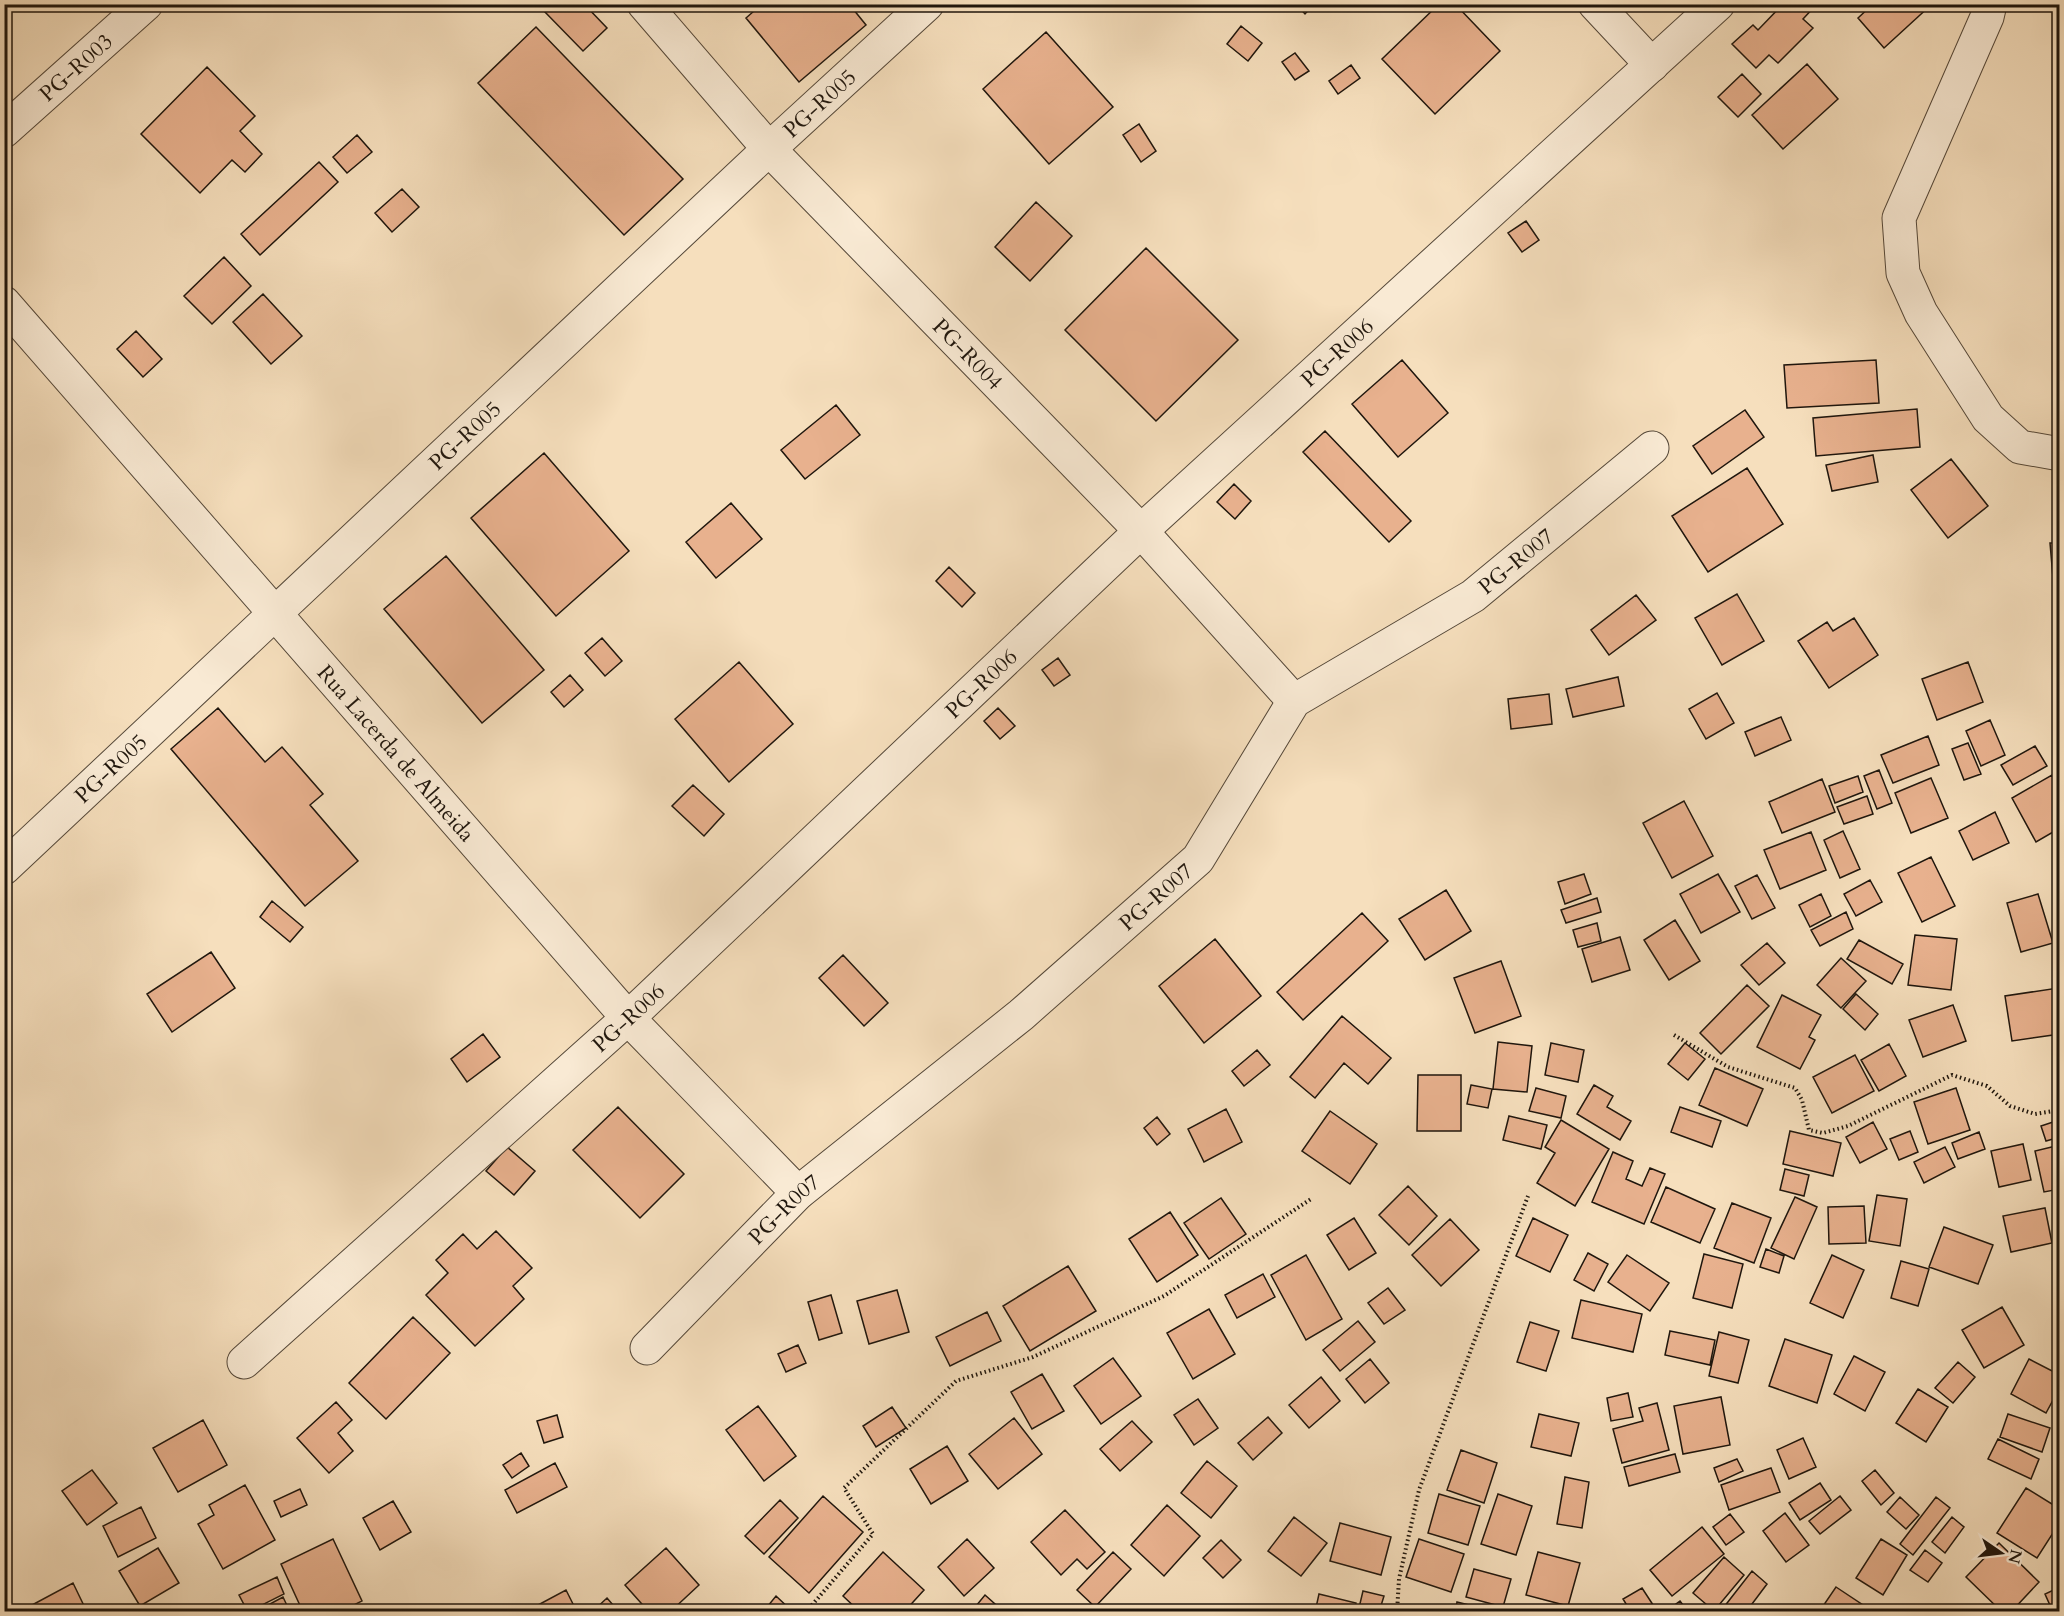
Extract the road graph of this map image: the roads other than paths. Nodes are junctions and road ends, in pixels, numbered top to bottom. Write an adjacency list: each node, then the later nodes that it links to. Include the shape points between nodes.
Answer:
1 (146, 4): 8 (street, PG-R003)
2 (644, 4): 9 (street, PG-R004)
3 (927, 4): 9 (street, PG-R005)
4 (1595, 4): 7 (street)
5 (1718, 4): 7 (street, PG-R006)
6 (1990, 4): 12 (street, via 1899,218 1903,273 1921,313 1988,418 2020,447)
7 (1652, 65): 13 (street, PG-R006)
8 (4, 131)
9 (769, 149): 13 (street, PG-R004); 14 (street, PG-R005)
10 (4, 303): 14 (street, Rua Lacerda de Almeida)
11 (1652, 448): 15 (street, PG-R007, via 1473,596)
12 (2060, 454)
13 (1141, 531): 15 (street, PG-R004); 17 (street, PG-R006)
14 (275, 614): 16 (street, PG-R005); 17 (street, Rua Lacerda de Almeida)
15 (1294, 701): 18 (street, PG-R007, via 1198,859 1021,1015)
16 (4, 868)
17 (628, 1018): 18 (street, Rua Lacerda de Almeida); 20 (street, PG-R006)
18 (798, 1193): 19 (street, PG-R007)
19 (647, 1348)
20 (244, 1362)

